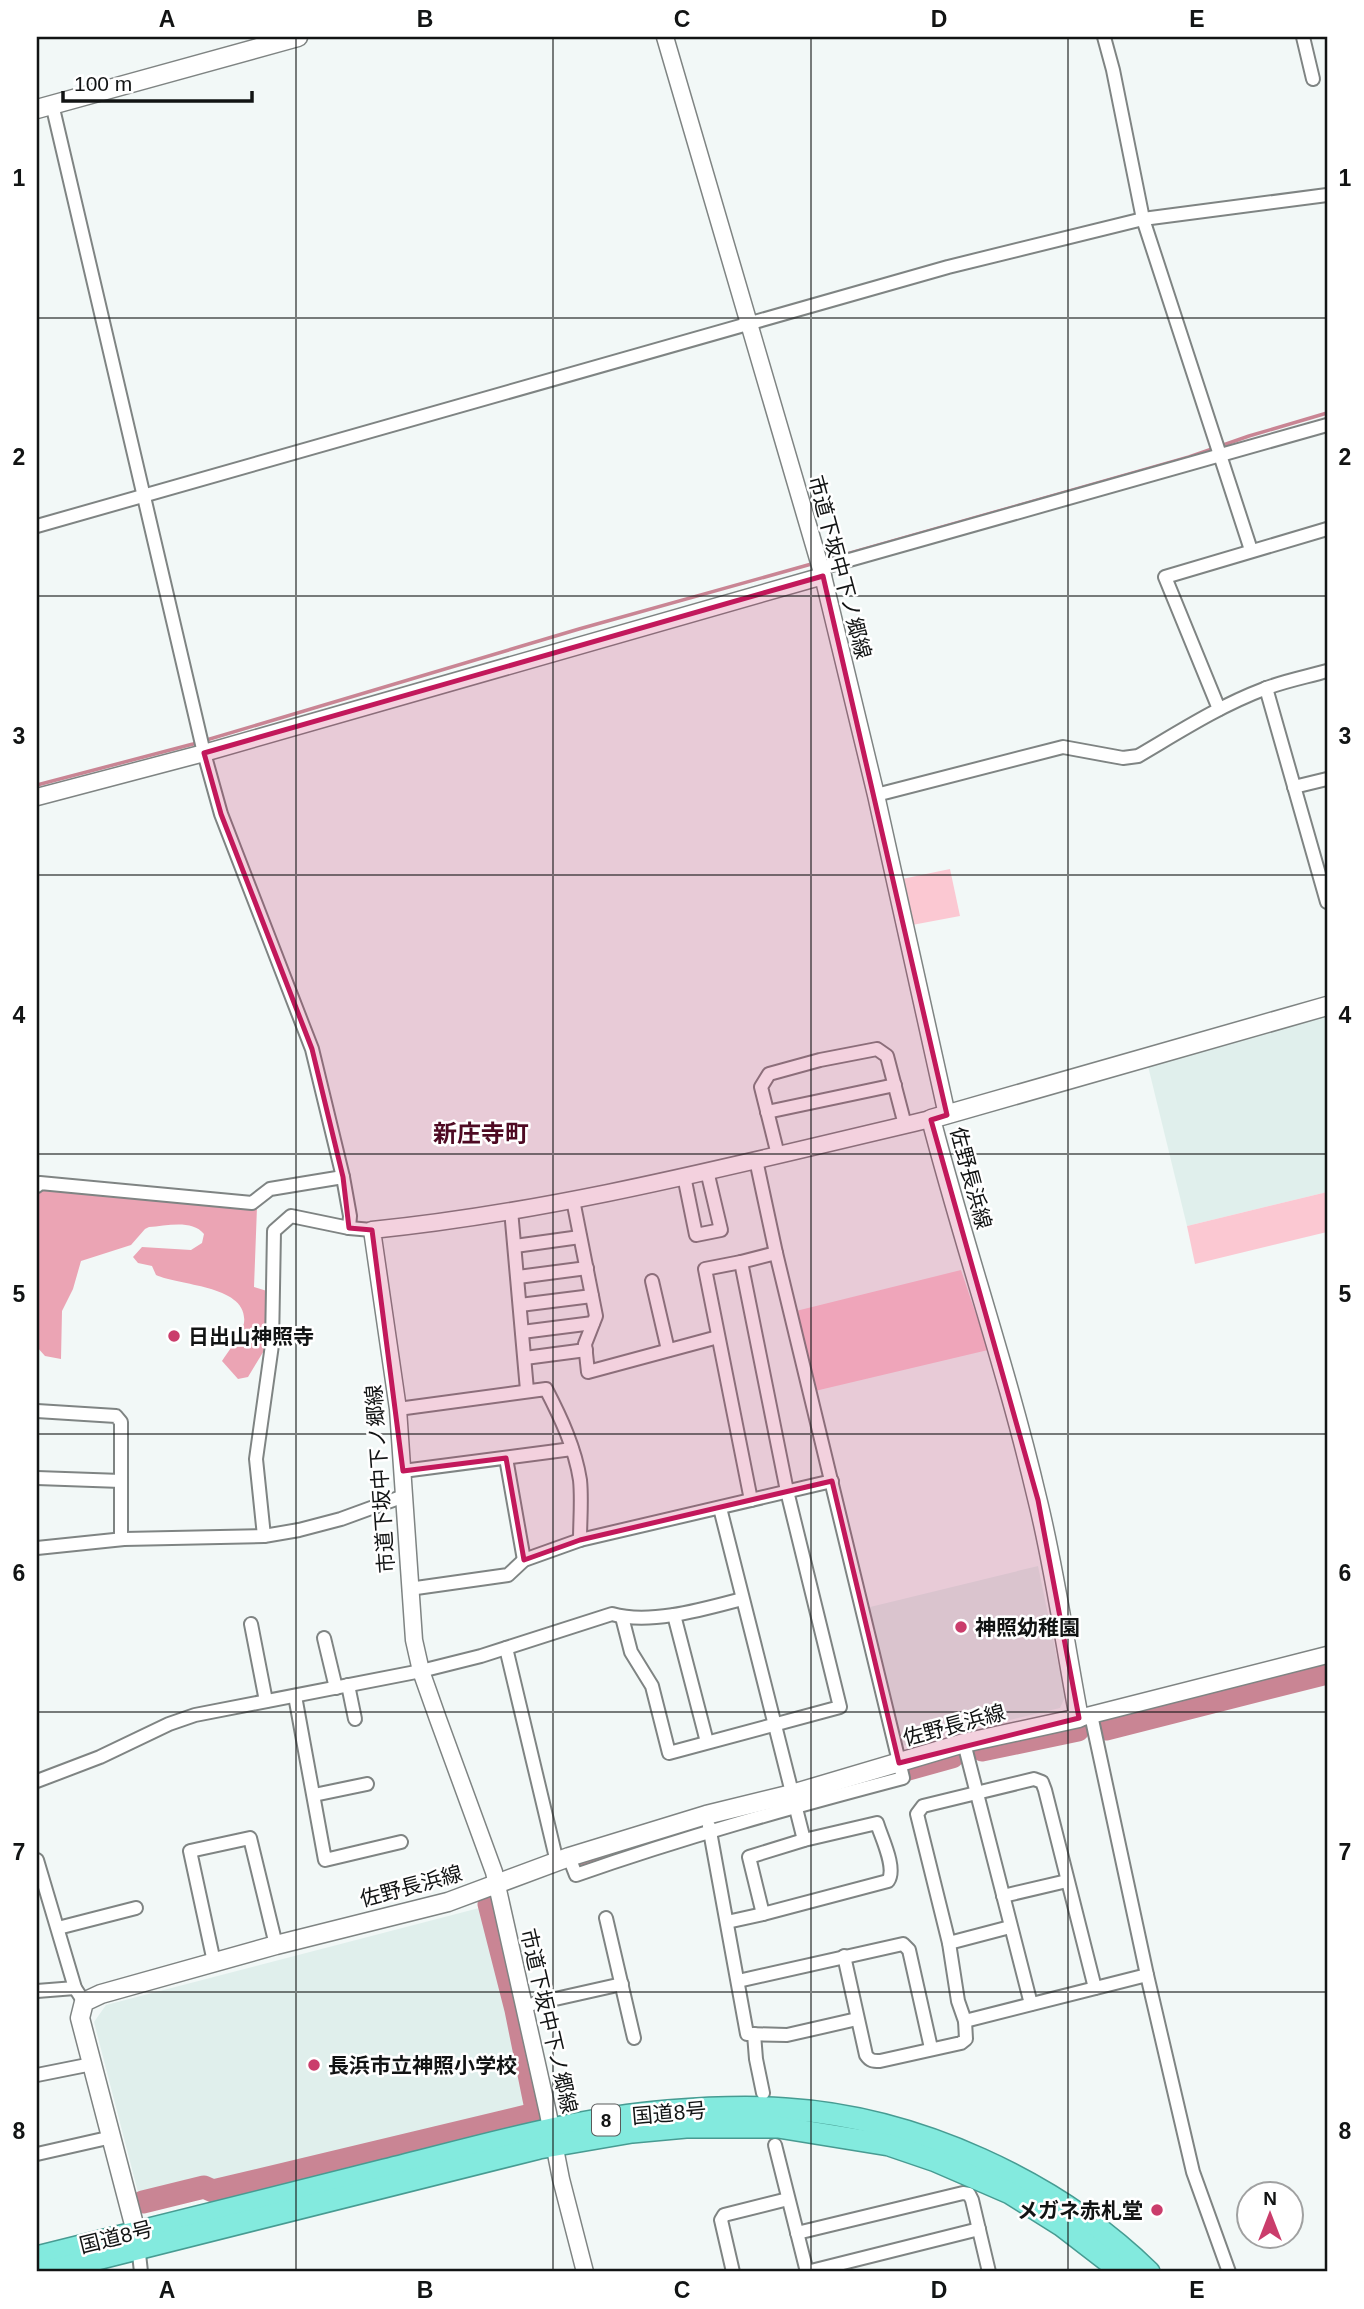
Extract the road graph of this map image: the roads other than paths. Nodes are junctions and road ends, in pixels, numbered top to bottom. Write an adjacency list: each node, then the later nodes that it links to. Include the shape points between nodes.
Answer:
1 (298, 37): 6 (main road)
2 (665, 37): 9 (street, 市道下坂中下ノ郷線)
3 (1104, 37): 8 (street)
4 (1303, 37): 5 (street)
5 (1313, 79)
6 (45, 106): 12 (street)
7 (1327, 195): 8 (street)
8 (1143, 219): 9 (street); 11 (street)
9 (749, 323): 12 (street); 16 (street, 市道下坂中下ノ郷線)
10 (1327, 425): 11 (street)
11 (1220, 457): 15 (street); 16 (street)
12 (144, 495): 13 (street); 20 (street)
13 (37, 526)
14 (1327, 529): 15 (street)
15 (1251, 550): 19 (street, via 1165,577)
16 (820, 566): 20 (street); 23 (street, 市道下坂中下ノ郷線)
17 (1327, 671): 18 (street)
18 (1266, 688): 19 (street); 22 (street)
19 (1219, 709): 23 (street, via 1138,756 1123,758 1063,747)
20 (202, 745): 24 (street); 35 (street, via 221,814 312,1049)
21 (1327, 779): 22 (street)
22 (1294, 787): 25 (street)
23 (876, 795): 29 (street, 市道下坂中下ノ郷線)
24 (37, 797)
25 (1327, 902)
26 (1327, 1006): 29 (main road, 佐野長浜線)
27 (895, 1085): 28 (street); 28 (street, via 887,1056 877,1049 820,1060 768,1074 761,1087); 30 (street)
28 (767, 1112): 31 (street)
29 (939, 1117): 30 (street); 86 (main road, 佐野長浜線, via 957,1218 1038,1500)
30 (905, 1125): 31 (street)
31 (778, 1155): 32 (street)
32 (756, 1160): 33 (street); 43 (street)
33 (707, 1171): 34 (street); 34 (street, via 721,1230 696,1235)
34 (684, 1176): 37 (street)
35 (343, 1177): 36 (street, via 270,1188 252,1203); 39 (street)
36 (37, 1186)
37 (573, 1200): 38 (street); 41 (street)
38 (511, 1210): 40 (street); 42 (street)
39 (349, 1228): 40 (street); 69 (street, via 291,1216 274,1231 272,1345 256,1459)
40 (372, 1230): 57 (street, 市道下坂中下ノ郷線)
41 (580, 1237): 42 (street); 45 (street)
42 (515, 1246): 46 (street)
43 (776, 1253): 44 (street); 63 (street)
44 (741, 1262): 52 (street, via 705,1269); 65 (street)
45 (587, 1268): 46 (street); 48 (street)
46 (518, 1277): 49 (street)
47 (652, 1280): 54 (street)
48 (592, 1296): 49 (street); 50 (street)
49 (520, 1305): 51 (street)
50 (593, 1323): 51 (street); 53 (street)
51 (522, 1332): 55 (street)
52 (718, 1337): 54 (street); 67 (street)
53 (586, 1350): 54 (street, via 589,1372); 55 (street)
54 (668, 1350)
55 (525, 1358): 56 (street)
56 (527, 1391): 57 (street); 59 (street, via 546,1389)
57 (398, 1409): 61 (street, 市道下坂中下ノ郷線)
58 (37, 1411): 64 (street, via 116,1416 121,1422)
59 (572, 1449): 60 (street); 71 (street, via 580,1482)
60 (506, 1458): 61 (street); 73 (street)
61 (402, 1471): 66 (street, 市道下坂中下ノ郷線)
62 (37, 1478): 64 (street)
63 (832, 1481): 65 (street); 91 (street)
64 (121, 1482): 70 (street)
65 (788, 1491): 67 (street); 88 (street, via 840,1707)
66 (404, 1496): 69 (street, via 341,1519); 74 (street, 市道下坂中下ノ郷線)
67 (751, 1500): 68 (street)
68 (720, 1508): 71 (street); 75 (street)
69 (264, 1536): 70 (street)
70 (121, 1539): 72 (street)
71 (579, 1540): 73 (street)
72 (37, 1548)
73 (524, 1560): 74 (street, via 508,1575)
74 (409, 1589): 82 (street, 市道下坂中下ノ郷線)
75 (742, 1600): 76 (street); 88 (street)
76 (674, 1615): 77 (street); 89 (street)
77 (622, 1617): 80 (street, via 612,1614); 89 (street, via 631,1652 652,1686 669,1753)
78 (251, 1624): 85 (street)
79 (324, 1638): 83 (street)
80 (506, 1648): 82 (street); 101 (street)
81 (1327, 1655): 86 (street)
82 (421, 1671): 83 (street); 103 (street, 市道下坂中下ノ郷線)
83 (342, 1686): 84 (street); 87 (street)
84 (296, 1696): 85 (street); 95 (street)
85 (266, 1701): 92 (street, via 169,1724)
86 (1085, 1716): 90 (main road, 佐野長浜線); 115 (street)
87 (355, 1719)
88 (774, 1725): 89 (street); 96 (street)
89 (707, 1742)
90 (964, 1743): 91 (main road, 佐野長浜線); 94 (street)
91 (901, 1769): 96 (main road, 佐野長浜線)
92 (37, 1781)
93 (367, 1784): 95 (street)
94 (977, 1793): 102 (street, via 1034,1779 1042,1782); 104 (street); 111 (street, via 923,1806 918,1814)
95 (314, 1795): 99 (street, via 325,1860)
96 (794, 1800): 97 (main road, 佐野長浜線); 98 (street)
97 (708, 1824): 101 (main road, 佐野長浜線); 108 (street)
98 (804, 1840): 106 (street, via 749,1857); 106 (street, via 877,1823 891,1878)
99 (401, 1842)
100 (37, 1860): 110 (street)
101 (568, 1863): 103 (main road, 佐野長浜線)
102 (1067, 1881): 104 (street); 118 (street)
103 (496, 1885): 112 (main road, 佐野長浜線, via 448,1902); 122 (street, 市道下坂中下ノ郷線)
104 (1003, 1896): 109 (street)
105 (136, 1908): 110 (street)
106 (763, 1914): 108 (street)
107 (606, 1918): 117 (street)
108 (727, 1922): 116 (street)
109 (1010, 1927): 111 (street); 121 (street)
110 (58, 1928): 120 (street)
111 (948, 1942): 124 (street)
112 (276, 1945): 114 (main road, 佐野長浜線); 114 (street, via 250,1838 190,1851)
113 (844, 1956): 116 (street); 123 (street); 127 (street, via 903,1944 909,1950)
114 (214, 1962): 120 (main road, 佐野長浜線, via 101,1994)
115 (1147, 1975): 118 (street); 148 (street, via 1193,2172)
116 (738, 1981): 125 (street, via 747,2034)
117 (622, 1984): 122 (street); 126 (street)
118 (1095, 1988): 121 (street)
119 (37, 1991): 120 (street)
120 (79, 1995): 128 (main road)
121 (1031, 2004): 124 (street)
122 (524, 2006): 132 (street, 市道下坂中下ノ郷線)
123 (858, 2019): 125 (street, via 787,2035); 127 (street, via 866,2055 872,2061)
124 (965, 2021): 127 (street, via 966,2039)
125 (754, 2034): 130 (street)
126 (634, 2038)
127 (931, 2049)
128 (92, 2064): 129 (street); 131 (main road)
129 (37, 2075)
130 (763, 2093)
131 (112, 2137): 134 (street); 138 (main road)
132 (553, 2137): 138 (highway, 国道8号 / 8); 142 (street, 市道下坂中下ノ郷線); 146 (highway, 国道8号 / 8, via 686,2127 778,2127 889,2145 1010,2193); 147 (highway, 国道8号 / 8, via 665,2111 785,2109 839,2115 949,2146 1004,2170 1066,2205)
133 (775, 2145): 135 (street)
134 (37, 2154)
135 (788, 2199): 137 (street); 143 (street, via 724,2216 721,2220)
136 (979, 2229): 137 (street, via 972,2200 963,2193); 144 (street); 145 (street)
137 (797, 2233): 144 (street)
138 (137, 2240): 139 (highway, 国道8号 / 8); 140 (highway, 国道8号 / 8); 141 (street)
139 (37, 2257)
140 (45, 2272)
141 (141, 2272)
142 (585, 2272)
143 (733, 2272)
144 (807, 2272)
145 (989, 2272)
146 (1122, 2272)
147 (1149, 2272)
148 (1229, 2272)

